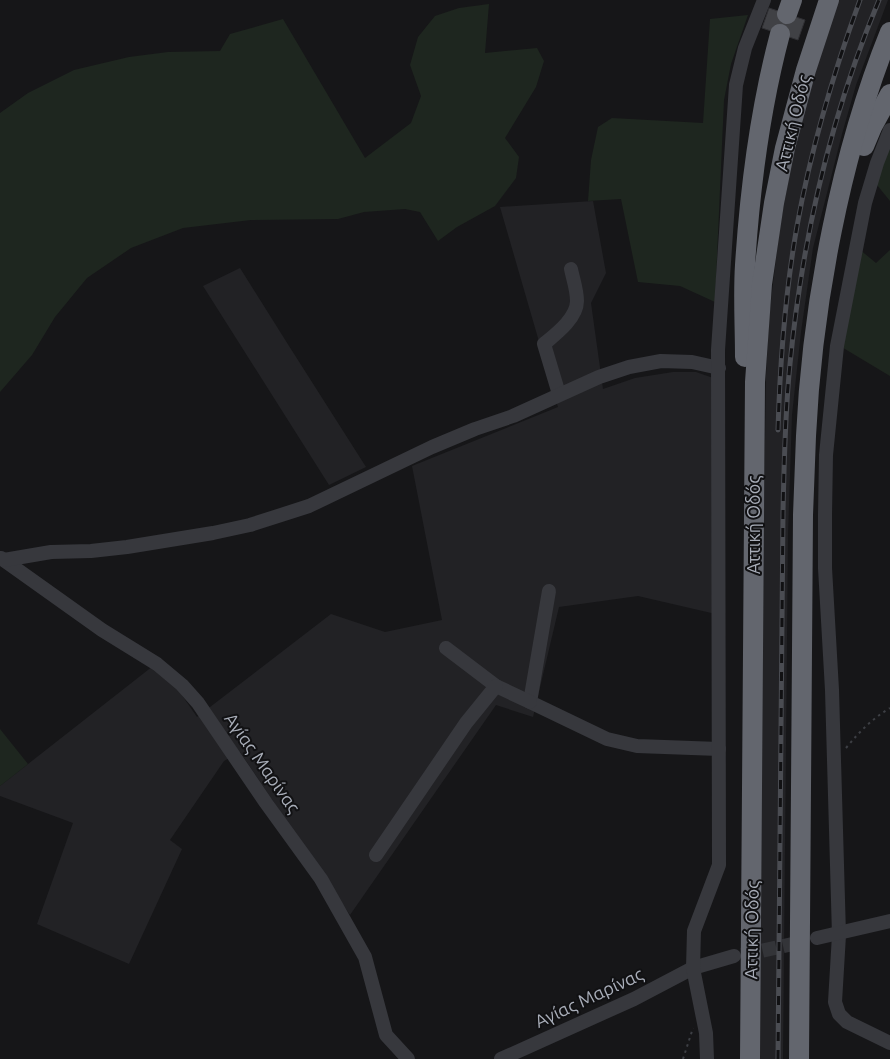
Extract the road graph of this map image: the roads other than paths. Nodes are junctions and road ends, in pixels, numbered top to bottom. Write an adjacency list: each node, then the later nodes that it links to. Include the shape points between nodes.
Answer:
1 (764, 0): 9 (street, via 745,48 736,85)
2 (829, 0): 11 (highway, Αττική Οδός, via 803,79 774,203 762,284 755,382)
3 (890, 32): 7 (highway, via 865,104)
4 (780, 34): 11 (highway, via 767,85 750,204 745,266 745,439)
5 (890, 94): 7 (highway, via 872,127)
6 (890, 130): 20 (street, via 865,202 850,271 837,346 826,455 825,568)
7 (834, 224): 29 (highway, via 818,314 806,443)
8 (571, 269): 10 (street, via 578,302 564,326 544,344)
9 (719, 368): 10 (street, via 692,362 660,361 622,370); 17 (street)
10 (559, 394): 12 (street, via 513,416 432,447 308,506 250,525 127,547)
11 (755, 475): 28 (highway, Αττική Οδός)
12 (2, 559): 25 (street, Αγίας Μαρίνας, via 102,630 157,664 198,702 321,879 365,957 386,1035)
13 (550, 591): 16 (street)
14 (446, 648): 15 (street)
15 (496, 686): 16 (street); 18 (street, via 466,723)
16 (530, 702): 17 (street, via 607,738 638,746)
17 (719, 749): 23 (street, via 719,865 694,931)
18 (376, 856)
19 (890, 922): 20 (street)
20 (839, 935): 21 (street); 24 (street, via 835,1002 839,1014 852,1025)
21 (817, 938)
22 (734, 956): 23 (street, Αγίας Μαρίνας)
23 (693, 968): 26 (street, Αγίας Μαρίνας, via 634,999); 27 (street, via 706,1033)
24 (890, 1043)
25 (408, 1059)
26 (501, 1059)
27 (707, 1059)
28 (750, 1059)
29 (799, 1059)

